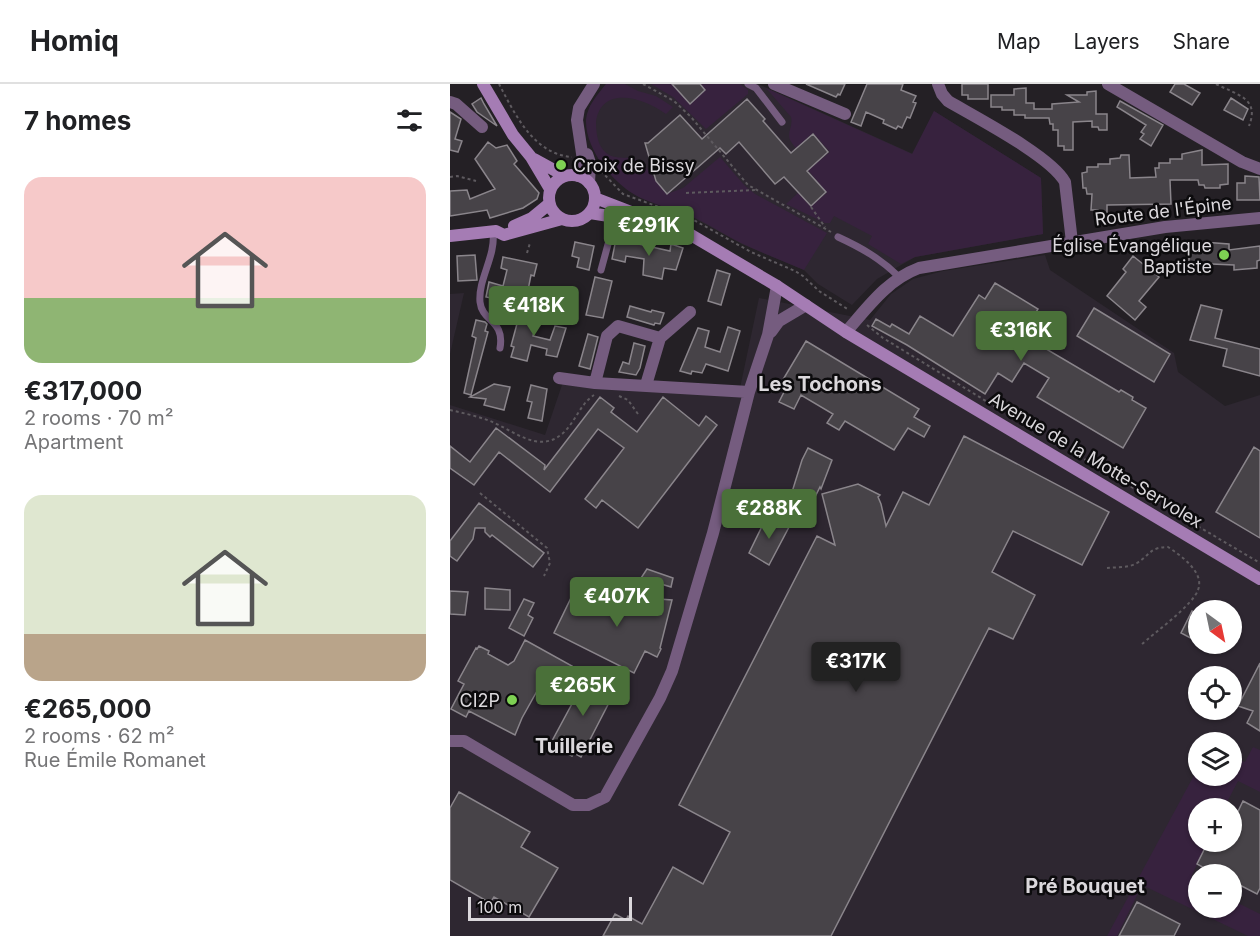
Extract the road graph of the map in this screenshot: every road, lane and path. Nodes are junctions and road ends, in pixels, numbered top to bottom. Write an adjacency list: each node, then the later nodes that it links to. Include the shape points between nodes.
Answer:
1 (483, 84): 17 (main road)
2 (499, 84): 16 (path, via 532,138 558,155)
3 (594, 84): 15 (street, via 579,108)
4 (643, 84): 26 (path, via 674,101 737,173)
5 (748, 84): 12 (lane, via 756,88)
6 (774, 84): 11 (street)
7 (938, 84): 39 (street, via 948,100 1022,145 1061,175)
8 (1108, 84): 18 (street)
9 (1216, 84): 13 (path, via 1249,101 1255,109)
10 (450, 102): 14 (street)
11 (844, 114)
12 (782, 122)
13 (1249, 126)
14 (482, 127)
15 (581, 138): 20 (street, via 583,160); 24 (street, via 590,163)
16 (569, 157)
17 (531, 158): 19 (main road); 25 (main road)
18 (1260, 169)
19 (565, 176): 20 (main road); 25 (main road)
20 (578, 176): 24 (main road)
21 (450, 177): 23 (path)
22 (607, 179): 47 (path, via 632,199 692,219 803,276)
23 (476, 181)
24 (589, 183): 28 (main road)
25 (550, 189): 29 (main road)
26 (757, 190): 27 (path); 35 (path)
27 (686, 193)
28 (595, 198): 31 (main road, Avenue de la Motte-Servolex); 32 (main road)
29 (549, 204): 34 (main road); 36 (main road, via 532,218)
30 (811, 207): 35 (path)
31 (616, 212): 32 (main road, Avenue de la Motte-Servolex); 42 (lane); 44 (main road, Avenue de la Motte-Servolex, via 691,235)
32 (590, 213): 34 (main road, via 577,221)
33 (1260, 218): 39 (street, Route de l'Épine, via 1165,227)
34 (562, 219): 36 (main road, via 504,235)
35 (827, 229): 38 (path)
36 (495, 231): 37 (main road); 51 (lane, via 480,301 499,330)
37 (450, 236)
38 (838, 237): 43 (lane, via 885,263)
39 (1072, 242): 43 (street, Route de l'Épine, via 937,264)
40 (530, 243): 41 (path)
41 (527, 253)
42 (601, 270)
43 (899, 277): 47 (street, Route de l'Épine, via 885,287)
44 (777, 286): 45 (main road, Avenue de la Motte-Servolex); 49 (street)
45 (806, 305): 48 (main road, Avenue de la Motte-Servolex); 49 (street, via 779,321)
46 (690, 312): 50 (street)
47 (860, 318): 48 (street, Route de l'Épine); 58 (path, via 883,338)
48 (846, 332): 65 (main road, Avenue de la Motte-Servolex)
49 (768, 335): 55 (street)
50 (660, 338): 53 (street); 54 (street, via 618,326 612,330 607,336)
51 (500, 348)
52 (560, 378): 54 (street)
53 (646, 385): 54 (street); 55 (street)
54 (595, 388): 57 (path, via 561,435 546,441 533,442 489,421)
55 (749, 392): 67 (street, via 672,671 604,797 588,805 573,805 464,741)
56 (611, 394): 59 (path, via 628,400)
57 (450, 410)
58 (1005, 413)
59 (638, 414)
60 (1071, 452): 62 (path)
61 (480, 493): 64 (path, via 547,548 550,564)
62 (1260, 562)
63 (1107, 568): 66 (path, via 1136,564 1151,551 1168,547 1196,574 1198,591)
64 (544, 576)
65 (1260, 579)
66 (1141, 645)
67 (450, 741)

